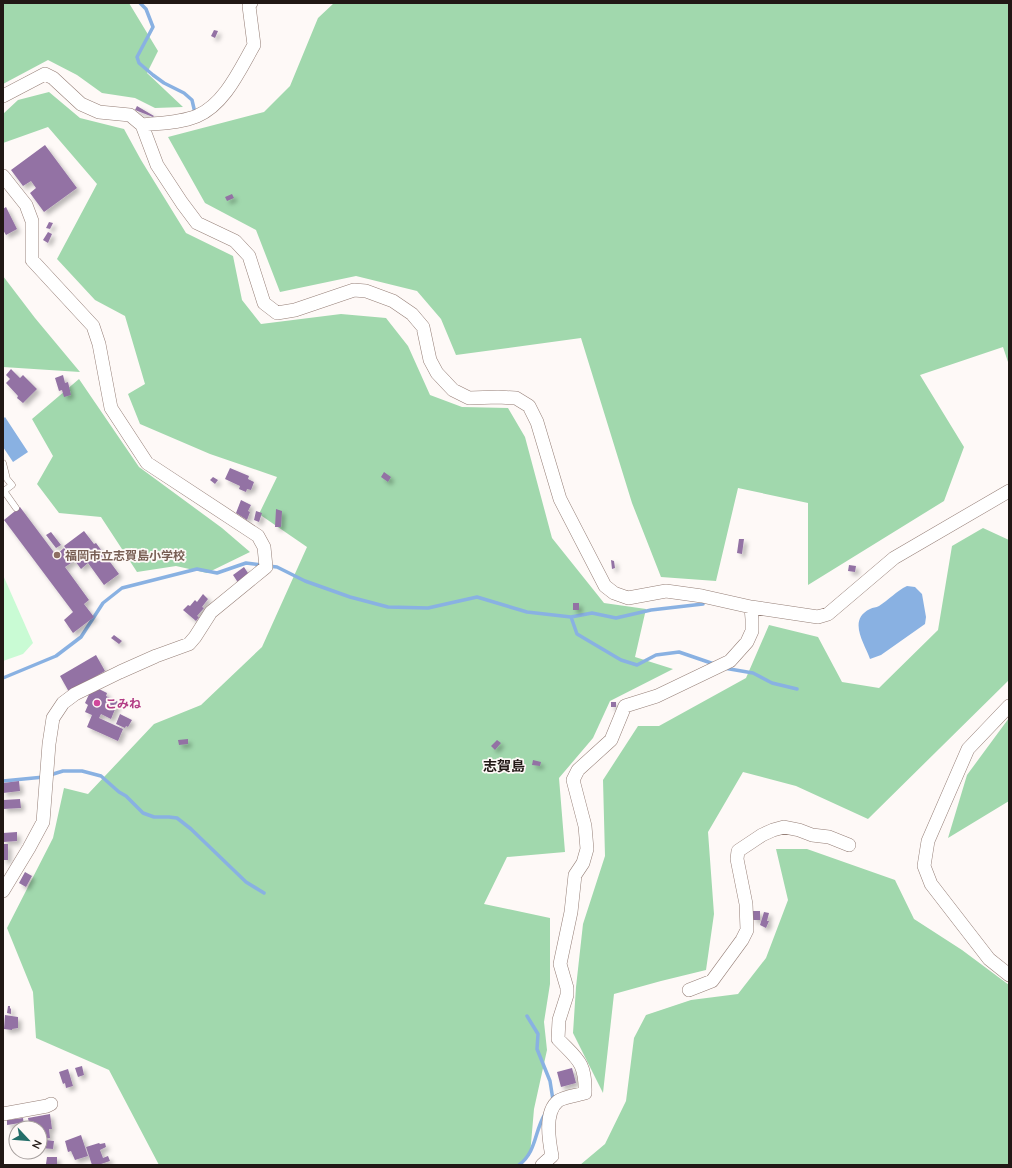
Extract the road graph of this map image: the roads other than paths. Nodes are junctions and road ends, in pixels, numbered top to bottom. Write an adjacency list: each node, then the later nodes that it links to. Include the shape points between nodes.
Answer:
1 (251, 3): 3 (street, via 249,6 254,45 222,97 211,108 197,116)
2 (3, 96): 3 (street, via 45,74 53,78 81,104 99,112 130,116)
3 (142, 124): 8 (street, via 157,165 182,203 197,223 235,241 249,256 264,303 277,313 295,310 354,290 366,291 393,301 412,314 423,327 430,360 437,373 453,390 469,398 516,398 529,406 537,422 560,499 605,586 614,593 628,598 666,591)
4 (3, 176): 11 (street, via 26,205 32,221 32,260 93,326 99,344 111,408 132,441 147,463 258,536 264,548 266,567 211,612 189,644 120,672 75,694 63,703 53,718 43,822)
5 (3, 463): 7 (lane, via 7,479 12,485 4,491)
6 (1009, 491): 8 (street, via 894,558 828,614 818,617)
7 (16, 508)
8 (750, 607): 16 (street, via 752,631 747,642 730,661 657,696 625,706 611,740 578,770 573,780 585,826 587,849 583,863 575,874 571,912 560,964 567,995 559,1020 558,1039 581,1064 586,1079 585,1093 558,1101 550,1111 549,1140 552,1156)
9 (1009, 706): 12 (street, via 968,749 928,841 924,866 930,884 989,959)
10 (849, 845): 13 (street, via 830,837 784,827 762,835 738,851 747,930 712,981)
11 (3, 891)
12 (1009, 975)
13 (689, 990)
14 (51, 1104): 15 (street)
15 (3, 1114)
16 (542, 1165)

